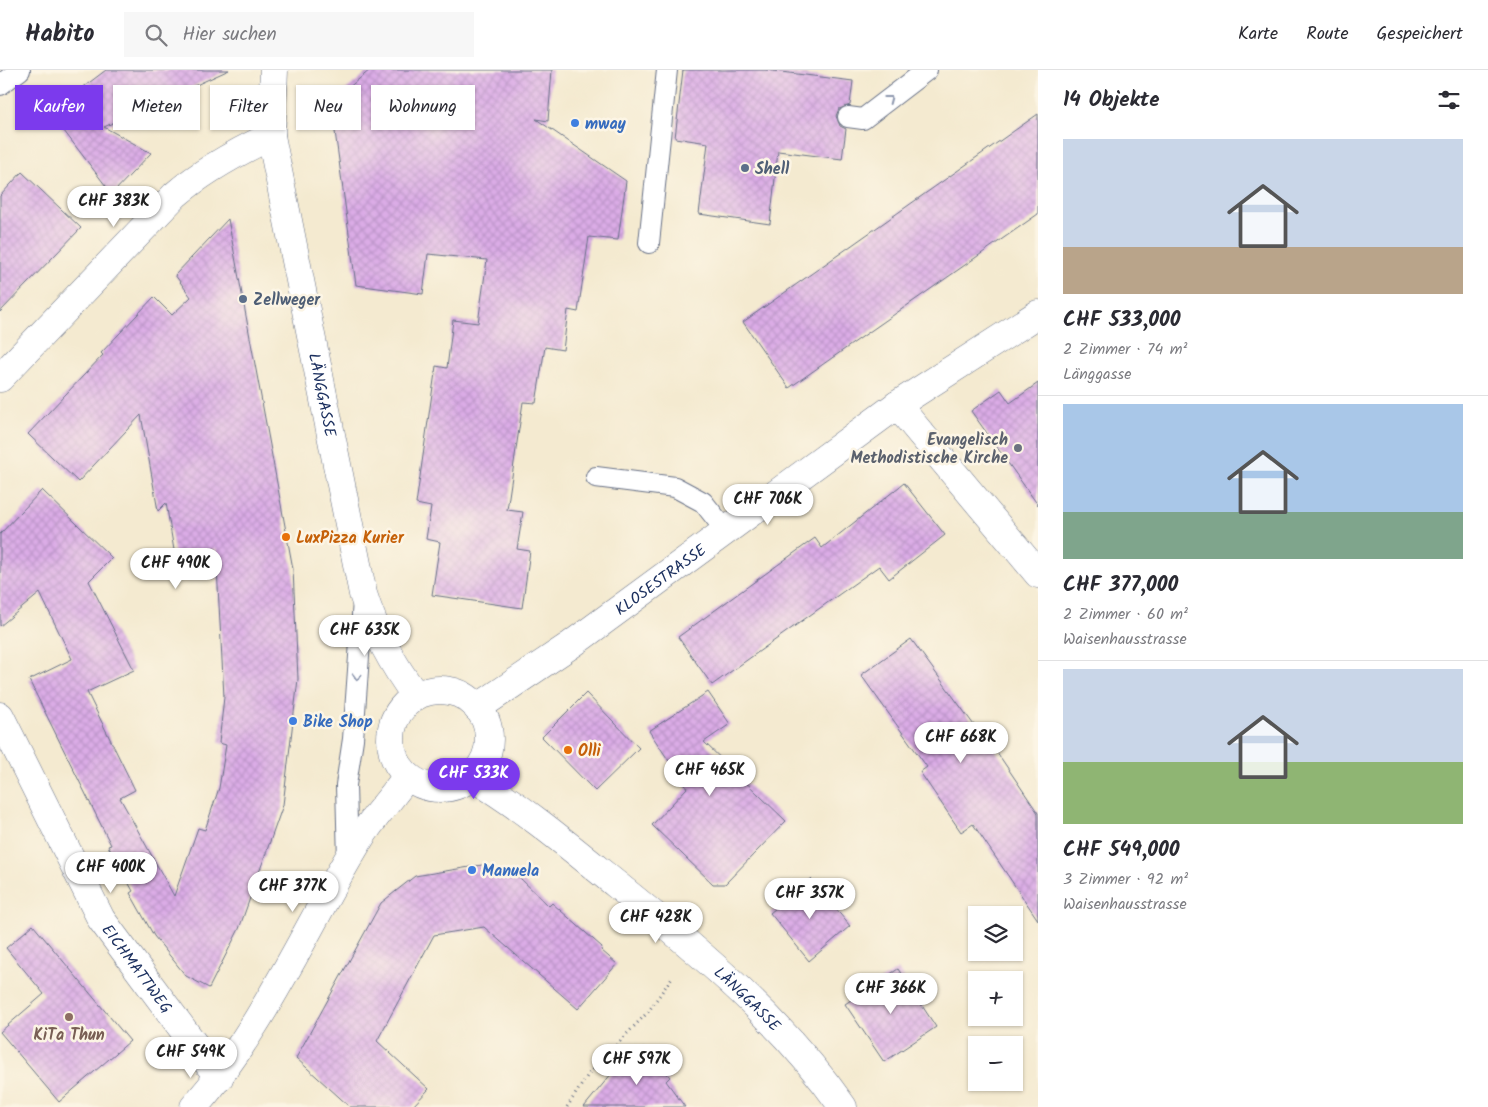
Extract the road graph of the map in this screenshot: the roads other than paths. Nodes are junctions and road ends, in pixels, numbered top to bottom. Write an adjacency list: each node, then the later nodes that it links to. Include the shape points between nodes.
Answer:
1 (20, 70): 5 (lane)
2 (667, 70): 8 (lane, via 672,98)
3 (927, 70): 6 (lane, one-way to 3, via 863,119)
4 (276, 74): 7 (street, LÄNGGASSE)
5 (0, 85)
6 (848, 117)
7 (271, 136): 10 (street, via 196,176); 15 (street, LÄNGGASSE)
8 (649, 243)
9 (1038, 314): 11 (street, KLOSESTRASSE)
10 (0, 378)
11 (897, 405): 13 (street, KLOSESTRASSE); 14 (street)
12 (596, 477): 13 (lane, via 674,487 703,502)
13 (726, 531): 17 (street, KLOSESTRASSE, via 572,644)
14 (1038, 574)
15 (363, 594): 16 (street, LÄNGGASSE, via 379,638); 21 (lane, one-way to 21, via 353,738 346,786)
16 (416, 696): 17 (street, via 442,690 468,698); 19 (street, via 403,706 391,734 392,750)
17 (477, 708): 20 (street, via 484,718 489,743 486,756)
18 (0, 716): 22 (street, EICHMATTWEG, via 101,920)
19 (407, 776): 20 (street, via 432,788 446,788); 21 (street, via 362,836)
20 (472, 777): 24 (street, LÄNGGASSE, via 534,818 694,947 763,1011)
21 (348, 862): 22 (street, via 246,1040)
22 (219, 1078): 23 (street)
23 (194, 1107)
24 (843, 1107)

